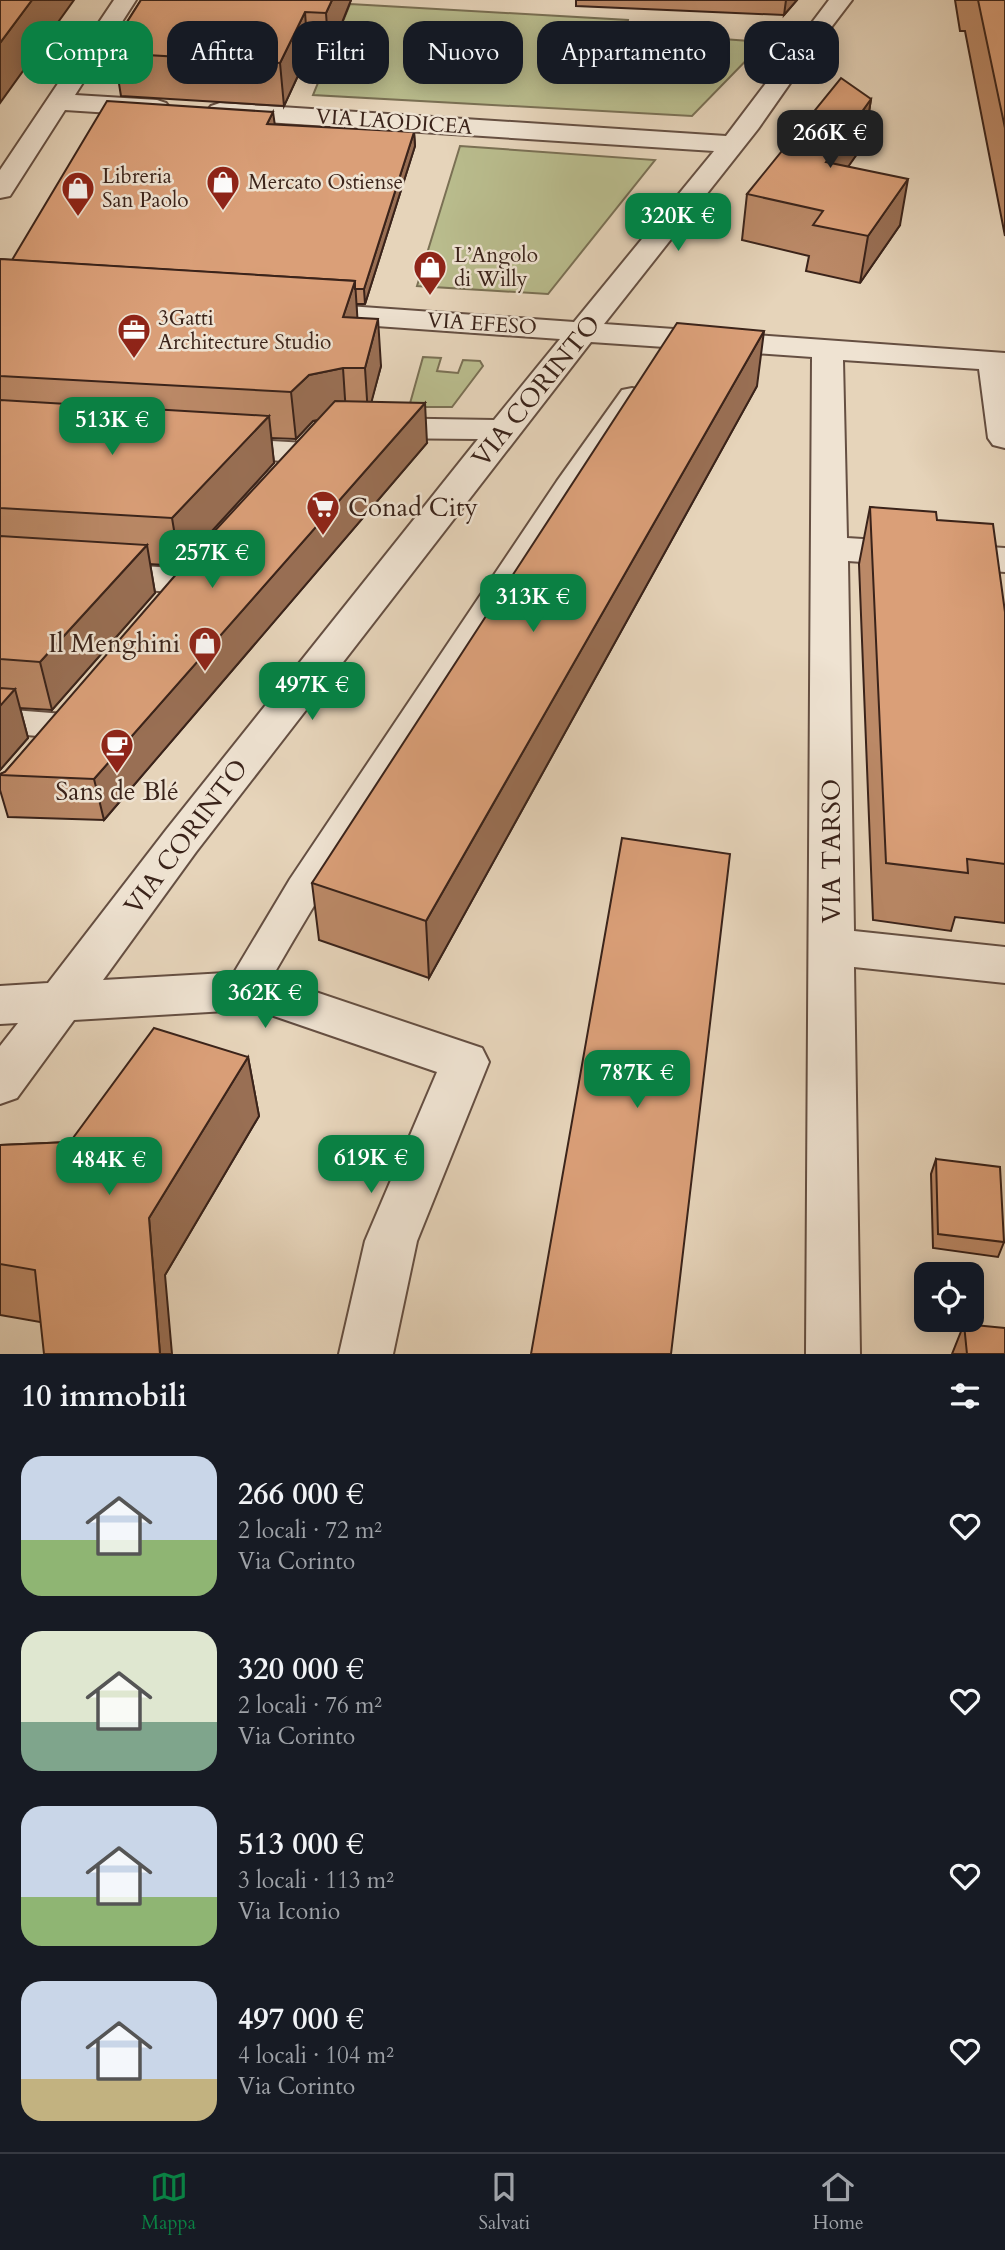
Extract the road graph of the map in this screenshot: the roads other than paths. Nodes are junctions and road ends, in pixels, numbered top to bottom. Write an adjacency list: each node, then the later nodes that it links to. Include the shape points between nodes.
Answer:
1 (125, 0): 3 (street)
2 (841, 0): 4 (street, VIA CORINTO)
3 (57, 102): 4 (street, VIA LAODICEA); 5 (street)
4 (732, 144): 7 (street, VIA CORINTO)
5 (0, 190)
6 (279, 310): 7 (street, VIA EFESO)
7 (584, 331): 8 (street, VIA EFESO); 11 (street, VIA CORINTO)
8 (672, 338): 9 (street, VIA EFESO); 25 (lane, via 536,533 303,889)
9 (827, 349): 10 (street, VIA EFESO); 16 (street, VIA TARSO)
10 (999, 362): 13 (street)
11 (503, 430): 12 (street); 26 (street, VIA CORINTO, via 181,841)
12 (323, 438): 14 (street); 15 (street)
13 (1005, 439)
14 (187, 446)
15 (279, 483)
16 (830, 548): 17 (street); 23 (street, VIA TARSO)
17 (1005, 560)
18 (0, 569): 19 (street, via 199,572)
19 (163, 612)
20 (74, 715): 21 (lane); 22 (street)
21 (0, 722)
22 (40, 754)
23 (831, 947): 24 (street); 30 (street, VIA TARSO)
24 (1005, 965)
25 (243, 991): 26 (street); 29 (street, via 271,996 465,1062 391,1241)
26 (65, 999): 27 (street); 28 (street, VIA CORINTO)
27 (0, 1005)
28 (0, 1083)
29 (366, 1354)
30 (833, 1354)

